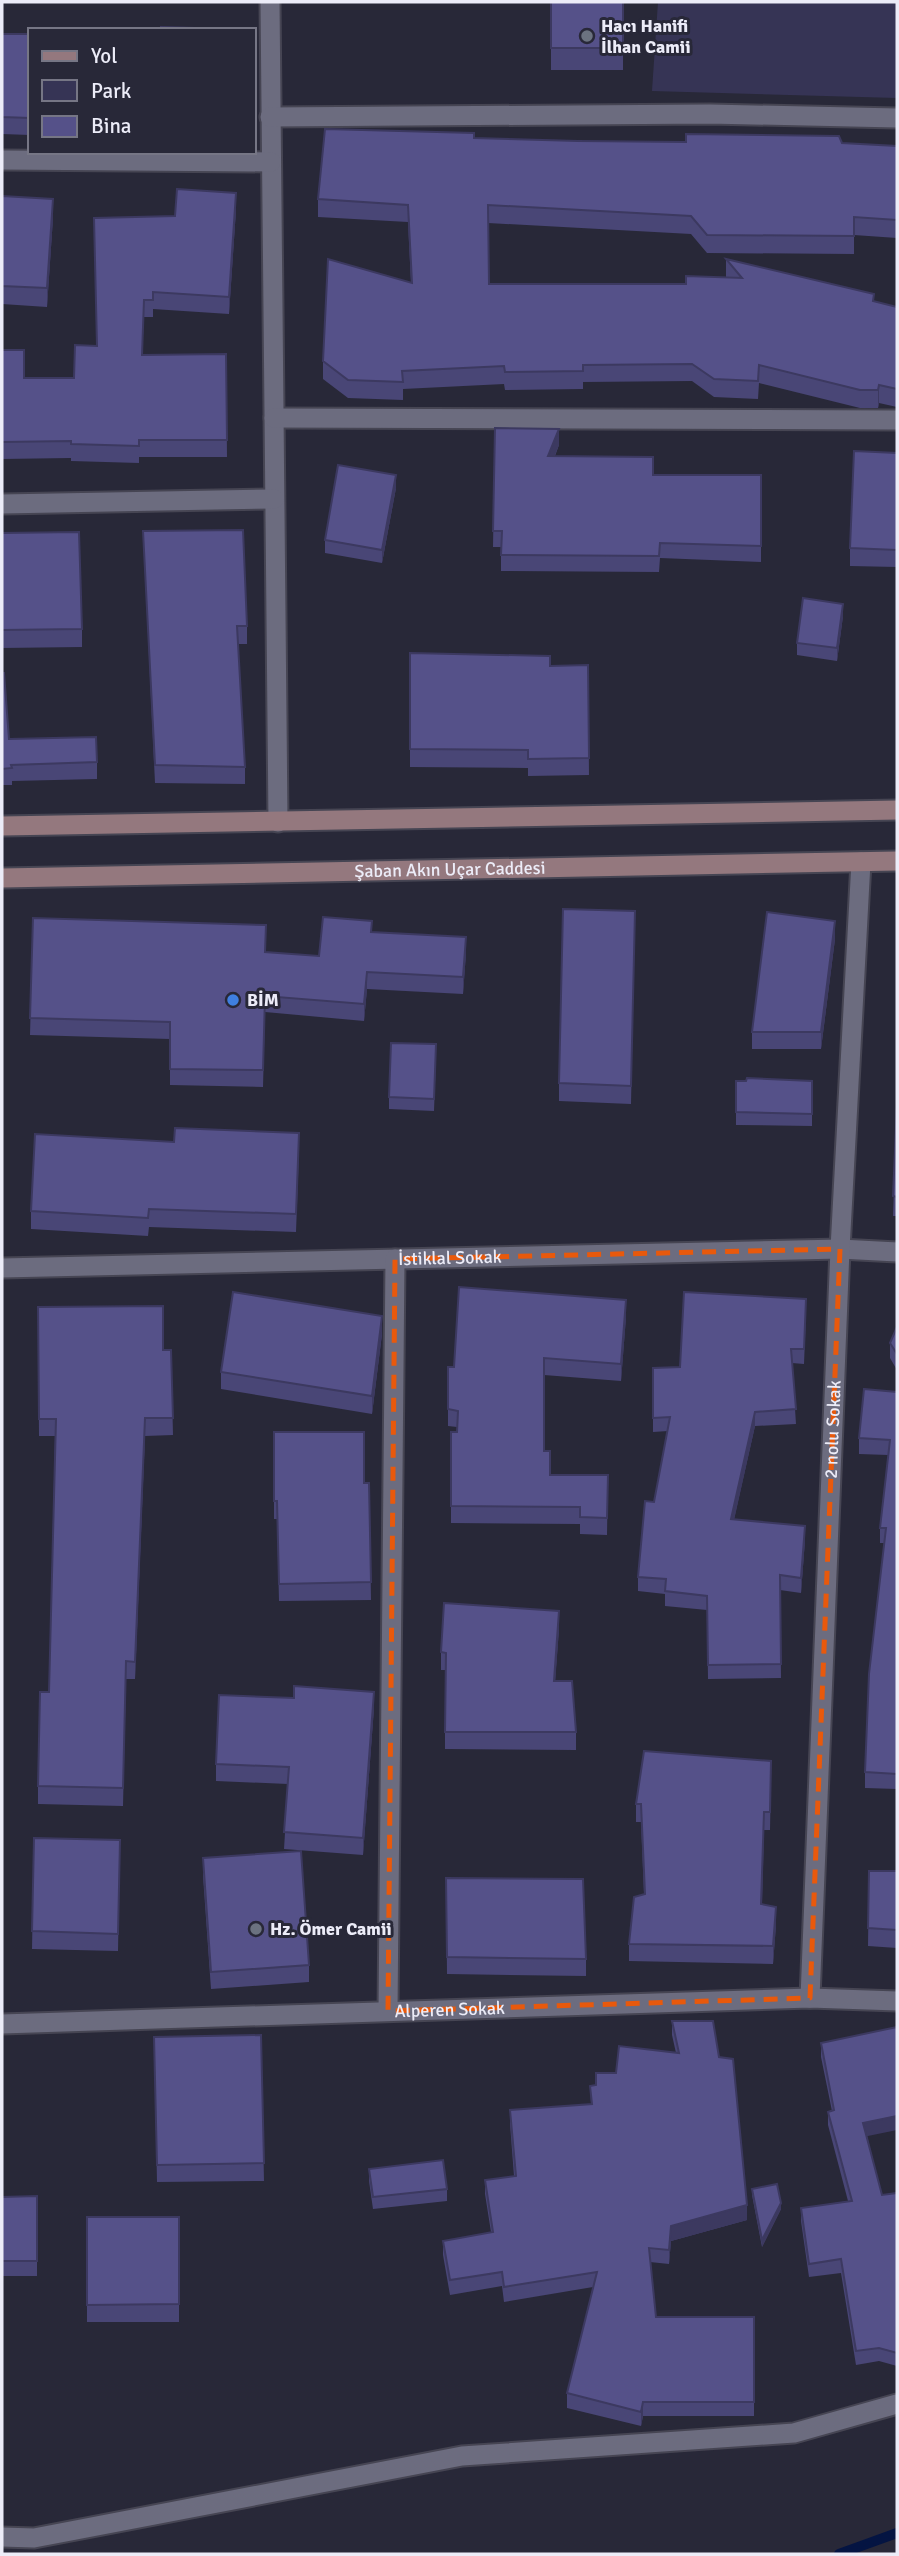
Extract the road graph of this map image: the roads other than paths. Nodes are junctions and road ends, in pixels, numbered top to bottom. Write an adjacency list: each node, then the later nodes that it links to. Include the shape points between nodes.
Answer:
1 (270, 2): 2 (street)
2 (270, 117): 3 (street, via 710,114); 5 (street)
3 (897, 118)
4 (2, 160): 5 (street)
5 (271, 162): 6 (street)
6 (274, 418): 7 (street); 8 (street)
7 (897, 421)
8 (274, 499): 9 (street); 11 (street)
9 (2, 504)
10 (897, 810): 11 (main road)
11 (278, 822): 12 (main road)
12 (2, 825)
13 (897, 861): 14 (main road, Şaban Akın Uçar Caddesi)
14 (861, 862): 15 (main road, Şaban Akın Uçar Caddesi); 16 (street, 2 nolu Sokak)
15 (2, 878)
16 (840, 1249): 17 (street, İstiklal Sokak); 18 (street, İstiklal Sokak); 20 (street, 2 nolu Sokak)
17 (897, 1252)
18 (395, 1259): 19 (street, İstiklal Sokak); 22 (street)
19 (2, 1268)
20 (810, 1998): 21 (street, Alperen Sokak); 22 (street, Alperen Sokak)
21 (897, 2001)
22 (388, 2011): 23 (street, Alperen Sokak)
23 (2, 2024)
24 (897, 2404): 25 (street, via 794,2433 462,2456 34,2538)
25 (2, 2537)

